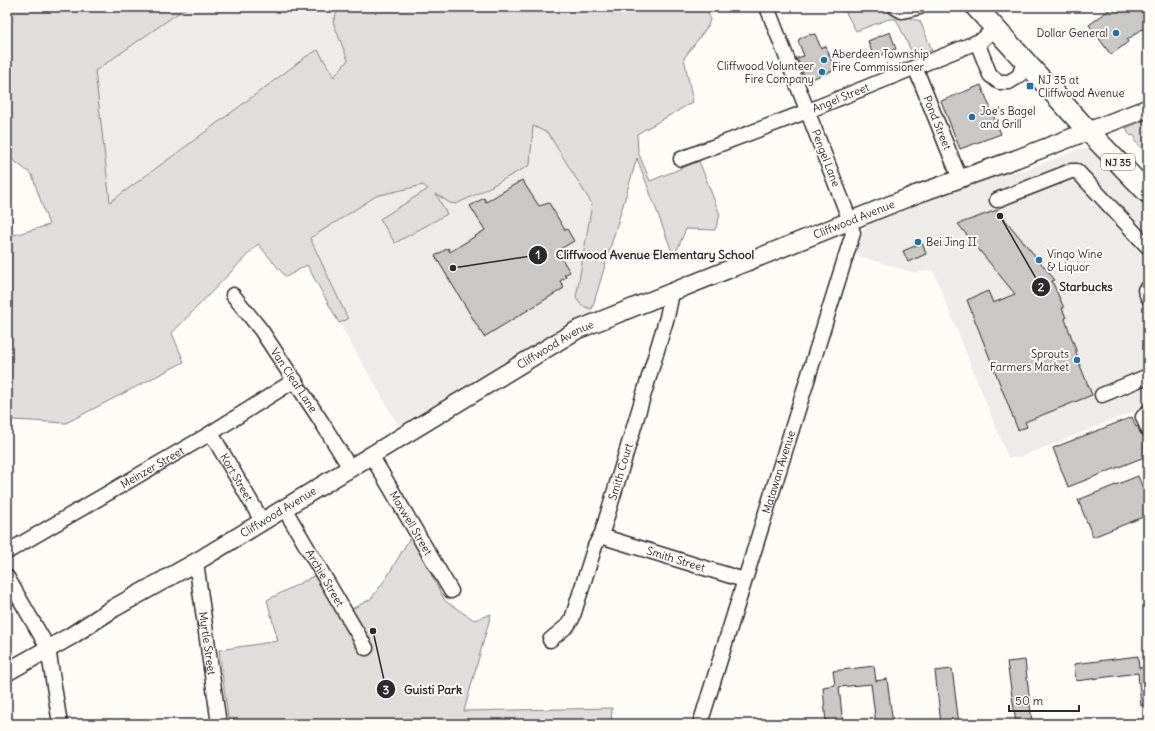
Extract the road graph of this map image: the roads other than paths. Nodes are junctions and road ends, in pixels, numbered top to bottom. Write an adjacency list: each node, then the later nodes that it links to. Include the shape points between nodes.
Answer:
1 (767, 7): 11 (street, Pengel Lane)
2 (895, 7): 3 (street, via 902,11)
3 (920, 7)
4 (976, 7): 6 (highway, NJ 35)
5 (992, 7): 12 (highway, NJ 35)
6 (995, 28): 7 (street, Angel Street); 8 (highway, NJ 35)
7 (977, 42): 8 (street, via 990,75 999,82 1009,82 1018,76); 9 (street, Angel Street)
8 (1025, 60): 12 (highway, NJ 35)
9 (915, 67): 11 (street, Angel Street); 15 (street, Pond Street)
10 (1148, 108): 12 (main road, Cliffwood Avenue)
11 (808, 111): 13 (street, Angel Street); 18 (street, Pengel Lane)
12 (1095, 128): 14 (highway, NJ 35); 15 (main road, Cliffwood Avenue); 16 (highway, NJ 35)
13 (681, 159)
14 (1148, 176)
15 (960, 179): 18 (main road, Cliffwood Avenue)
16 (1148, 193)
17 (997, 200): 19 (street, via 1071,171 1077,171)
18 (850, 221): 20 (main road, Cliffwood Avenue); 36 (street, Matawan Avenue, via 853,233 844,265)
19 (1148, 247)
20 (672, 293): 28 (main road, Cliffwood Avenue, via 577,330); 38 (street, Smith Court, via 602,532 595,546 572,619)
21 (233, 295): 23 (street, Van Cleaf Lane)
22 (1148, 376): 24 (street)
23 (295, 380): 27 (street, Meinzer Street); 29 (street, Van Cleaf Lane)
24 (1102, 395)
25 (1148, 412): 26 (street, via 1143,417)
26 (1148, 429)
27 (211, 433): 31 (street, Kort Street); 33 (street, Meinzer Street)
28 (371, 455): 29 (main road, Cliffwood Avenue); 37 (street, Maxwell Street)
29 (350, 468): 30 (main road, Cliffwood Avenue)
30 (284, 508): 31 (main road, Cliffwood Avenue); 40 (street, Archie Street)
31 (262, 521): 34 (main road, Cliffwood Avenue)
32 (607, 538): 36 (street, Smith Street)
33 (7, 552)
34 (196, 562): 39 (main road, Cliffwood Avenue); 43 (street, Myrtle Street)
35 (7, 577): 39 (street)
36 (744, 580): 44 (street, Matawan Avenue)
37 (451, 591)
38 (550, 640)
39 (48, 648): 41 (main road, Cliffwood Avenue); 42 (street)
40 (366, 648)
41 (7, 672)
42 (60, 724)
43 (219, 724)
44 (700, 724)

